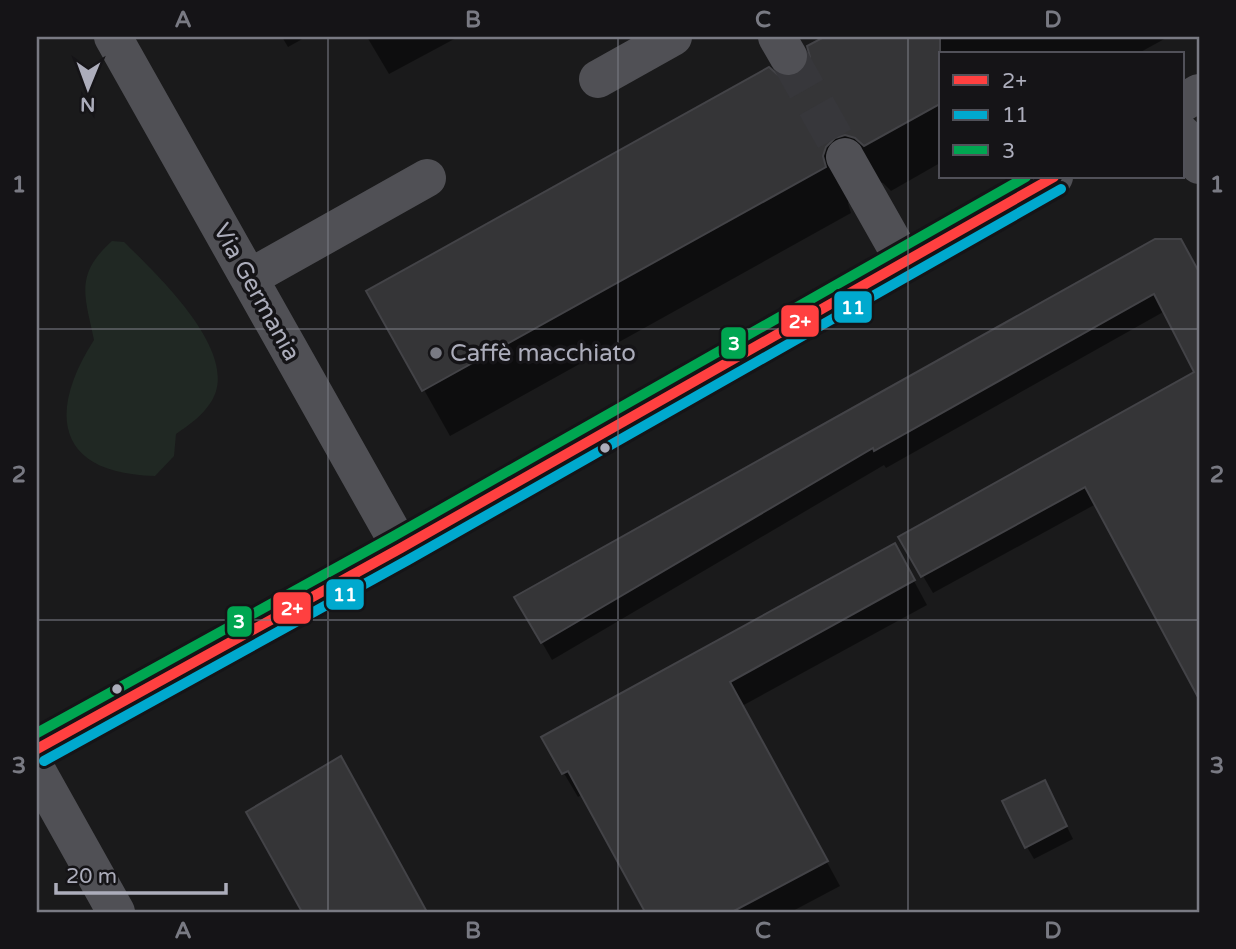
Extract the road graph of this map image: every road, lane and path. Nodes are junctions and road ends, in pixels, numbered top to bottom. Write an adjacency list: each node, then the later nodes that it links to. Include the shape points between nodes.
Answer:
1 (113, 37): 10 (street, Via Germania)
2 (673, 37): 3 (street)
3 (598, 79)
4 (1184, 138): 6 (street)
5 (845, 157): 9 (street)
6 (1199, 165)
7 (427, 178): 10 (street)
8 (1052, 178): 9 (street)
9 (905, 263): 11 (street)
10 (248, 278): 11 (street, Via Germania)
11 (401, 548): 12 (street)
12 (37, 749)
13 (37, 772): 14 (street)
14 (116, 912)

